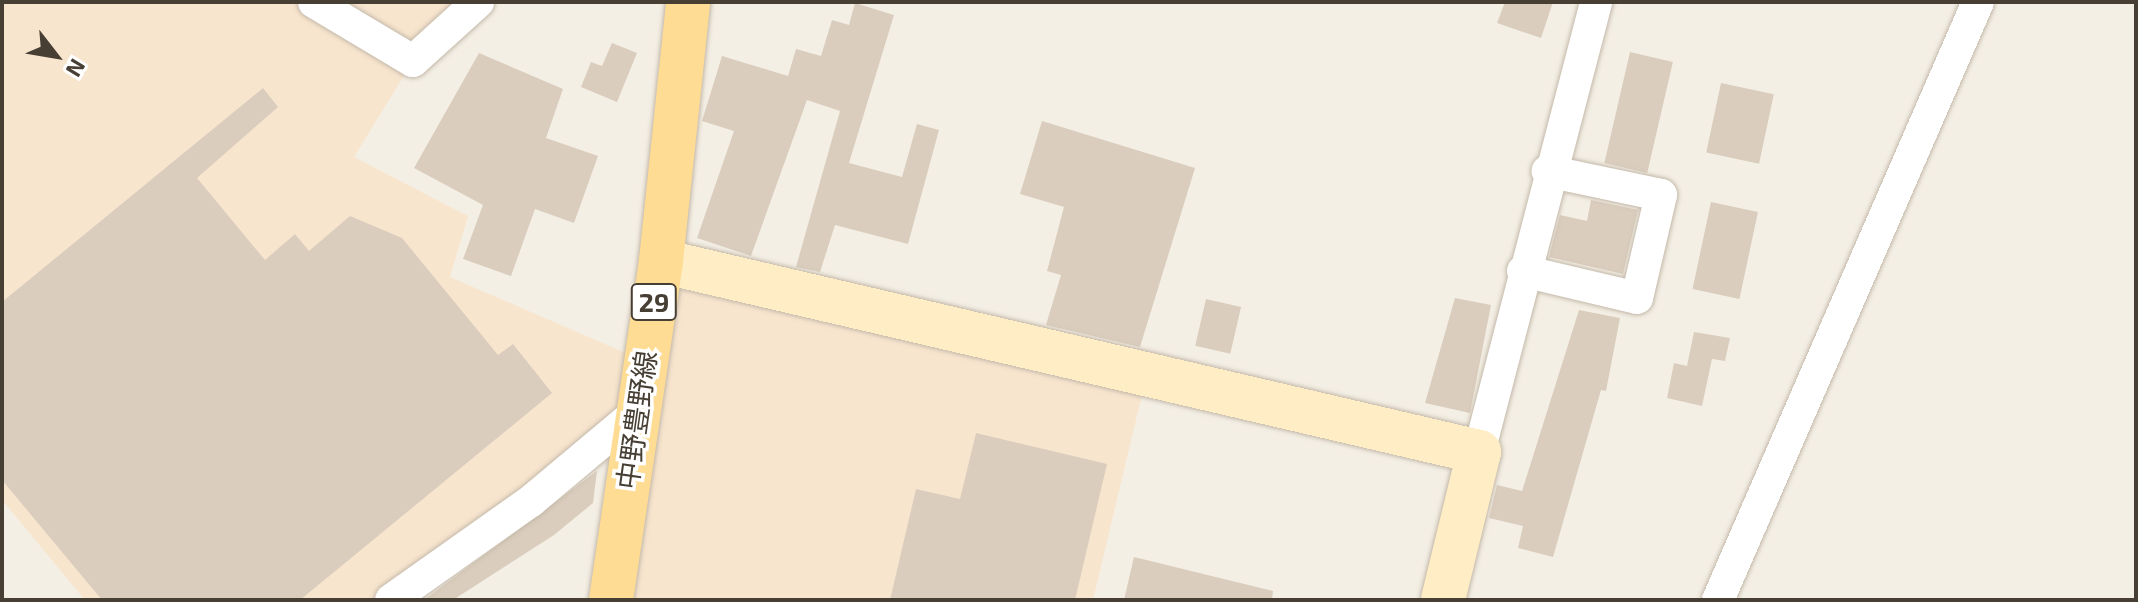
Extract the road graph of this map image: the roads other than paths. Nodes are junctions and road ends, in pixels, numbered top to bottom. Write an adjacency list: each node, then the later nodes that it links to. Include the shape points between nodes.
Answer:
1 (314, 2): 2 (street, via 413,61)
2 (478, 2)
3 (1596, 2): 6 (street)
4 (1978, 2): 14 (street)
5 (682, 4): 7 (main road, 中野豊野線 / 29)
6 (1547, 171): 8 (street); 8 (street, via 1661,195 1637,298)
7 (661, 261): 9 (main road, 中野豊野線 / 29); 10 (street)
8 (1523, 271): 10 (street)
9 (636, 413): 11 (street, via 531,501); 12 (main road, 中野豊野線 / 29)
10 (1479, 452): 13 (street)
11 (391, 600)
12 (611, 600)
13 (1443, 600)
14 (1718, 600)

